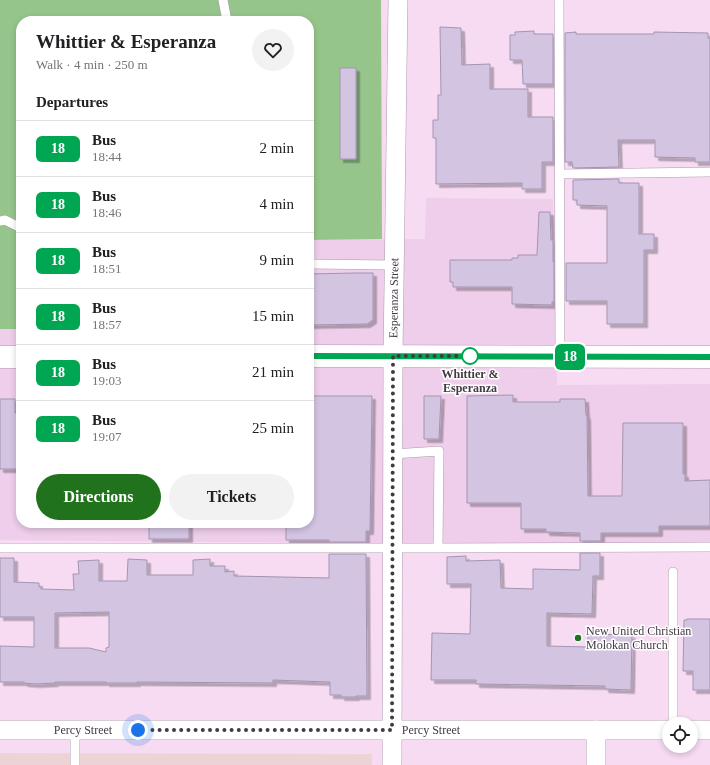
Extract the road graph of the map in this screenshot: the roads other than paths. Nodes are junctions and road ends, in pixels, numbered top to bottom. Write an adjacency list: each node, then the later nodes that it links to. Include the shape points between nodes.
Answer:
1 (223, 0): 4 (lane)
2 (398, 0): 10 (street, Esperanza Street)
3 (559, 0): 6 (lane)
4 (226, 16)
5 (710, 172): 6 (lane)
6 (560, 174): 14 (lane)
7 (0, 221): 8 (lane, via 5,220)
8 (16, 226)
9 (314, 264): 10 (lane)
10 (394, 266): 12 (street, Esperanza Street)
11 (314, 356): 12 (main road)
12 (393, 356): 14 (main road); 17 (street, Esperanza Street)
13 (16, 357): 16 (main road)
14 (560, 357): 15 (main road)
15 (710, 357)
16 (0, 358)
17 (393, 454): 20 (street, Esperanza Street); 21 (lane, via 439,451)
18 (710, 547): 21 (lane)
19 (0, 548): 20 (lane)
20 (393, 548): 21 (lane); 26 (street, Esperanza Street)
21 (438, 548)
22 (673, 572): 23 (lane)
23 (673, 717)
24 (0, 730): 25 (street, Percy Street)
25 (75, 730): 26 (street, Percy Street); 31 (lane)
26 (392, 730): 27 (street, Percy Street); 32 (street, Esperanza Street)
27 (596, 730): 28 (street, Percy Street); 33 (street)
28 (662, 730)
29 (698, 730): 30 (street)
30 (710, 730)
31 (75, 765)
32 (392, 765)
33 (596, 765)

